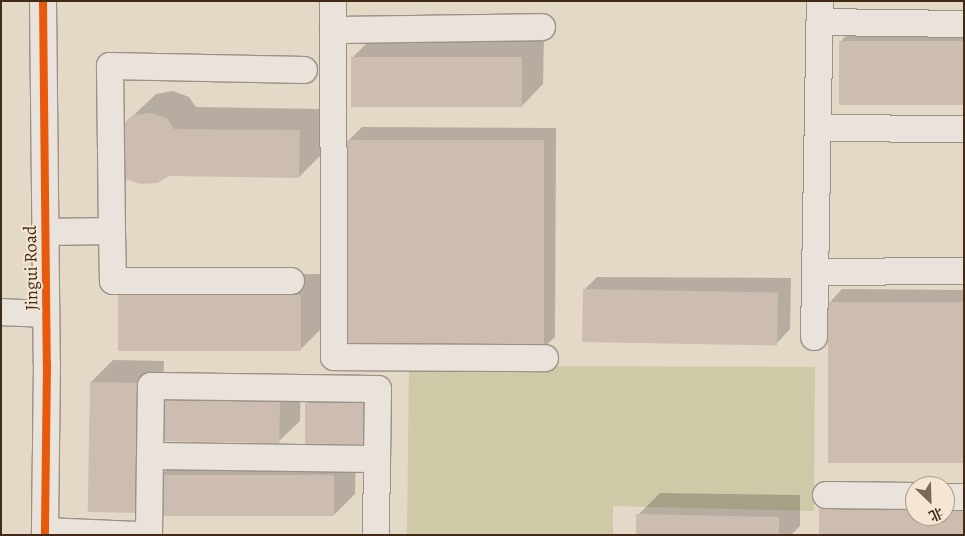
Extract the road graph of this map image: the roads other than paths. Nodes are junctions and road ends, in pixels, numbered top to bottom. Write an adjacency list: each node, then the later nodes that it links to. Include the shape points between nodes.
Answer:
1 (43, 1): 11 (street, Jingui Road)
2 (333, 1): 6 (street)
3 (820, 12): 4 (street); 8 (street)
4 (964, 24)
5 (542, 27): 6 (street)
6 (333, 30): 18 (street, via 334,357)
7 (304, 70): 10 (street, via 110,66)
8 (818, 128): 9 (street); 13 (street)
9 (964, 129)
10 (112, 231): 11 (street); 14 (street, via 113,281)
11 (45, 232): 16 (street, Jingui Road)
12 (964, 271): 13 (street)
13 (815, 272): 17 (street)
14 (291, 281)
15 (1, 312): 16 (street)
16 (46, 314): 23 (street, Jingui Road)
17 (814, 337)
18 (545, 358)
19 (150, 456): 20 (street); 20 (street, via 151,386 378,388); 25 (street)
20 (377, 459): 26 (street)
21 (826, 494): 22 (street)
22 (905, 496)
23 (45, 533): 24 (street)
24 (137, 535)
25 (149, 535)
26 (376, 535)

